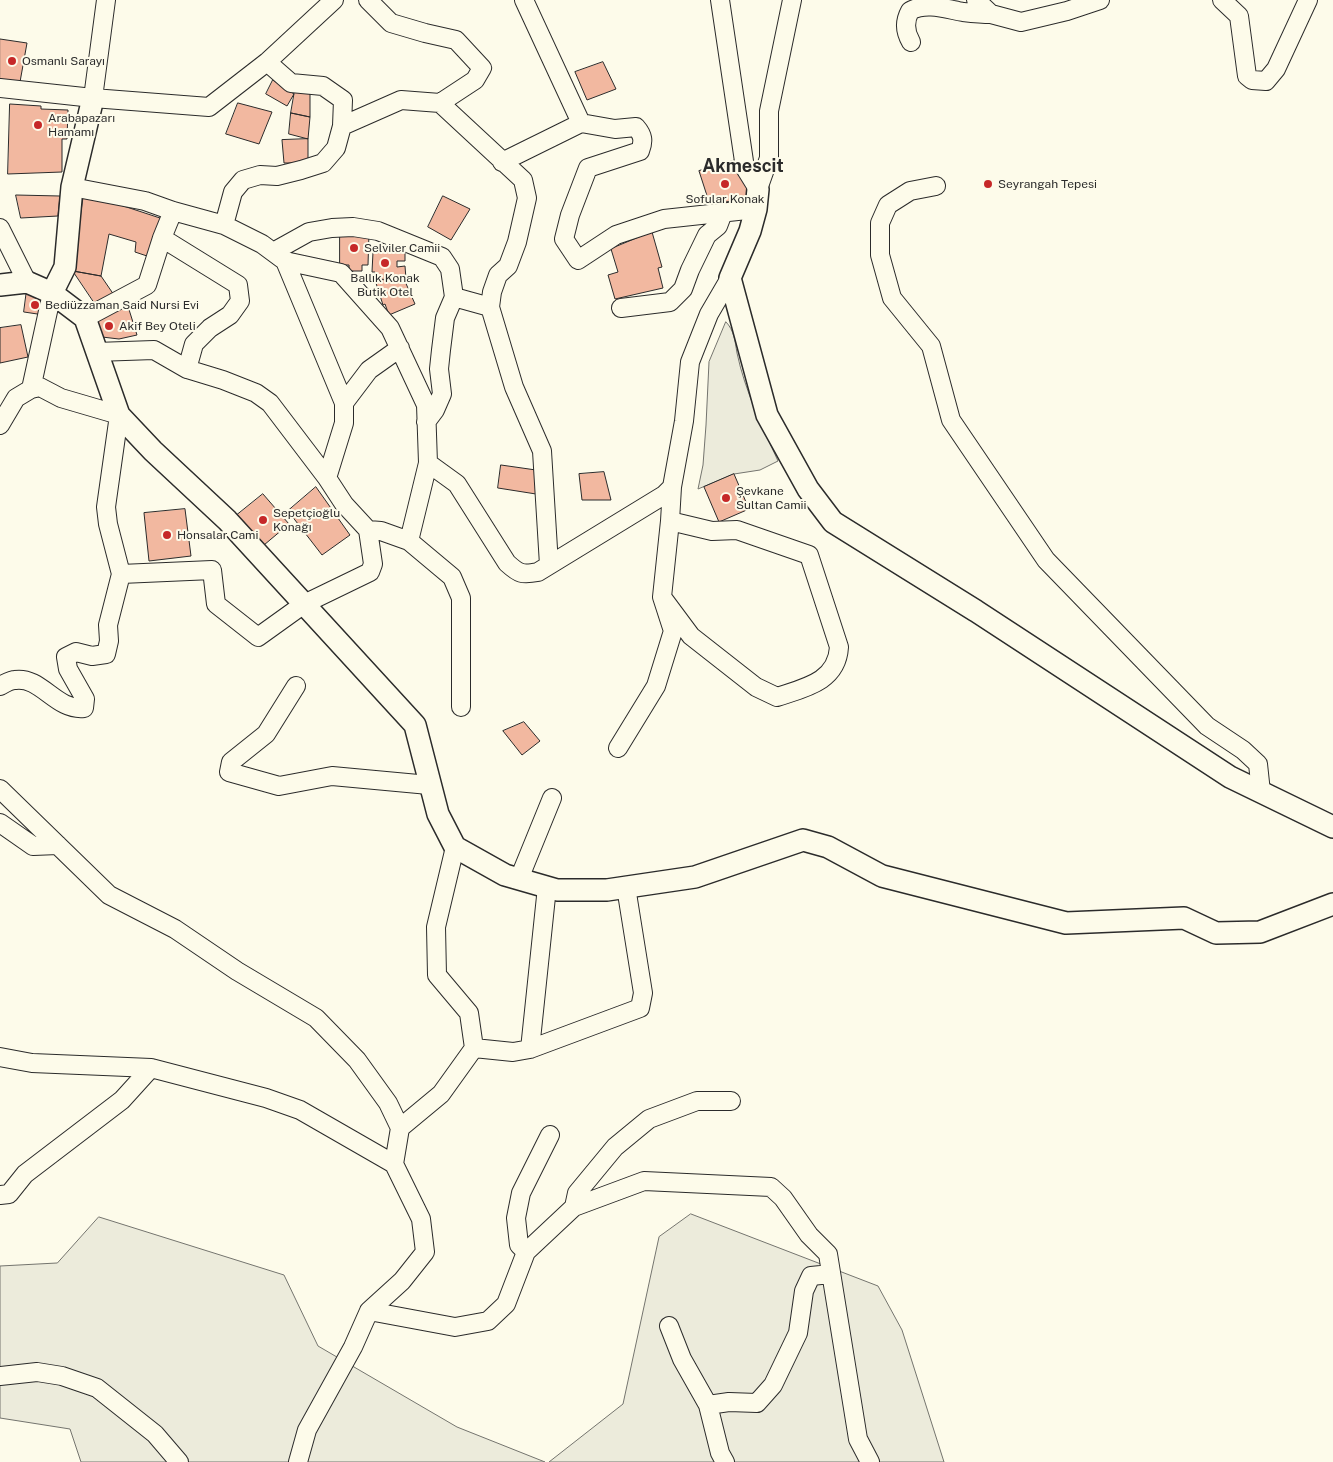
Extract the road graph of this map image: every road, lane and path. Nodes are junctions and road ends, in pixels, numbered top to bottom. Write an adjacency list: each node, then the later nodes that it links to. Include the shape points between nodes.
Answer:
1 (106, 0): 15 (street)
2 (334, 0): 13 (street)
3 (368, 0): 16 (street, via 391,22 456,40 482,68 475,80)
4 (524, 0): 17 (street)
5 (720, 0): 22 (street, via 745,168)
6 (792, 0): 22 (street, via 768,111 768,158)
7 (976, 0): 11 (street)
8 (1100, 0): 11 (street, via 1021,22)
9 (1222, 0): 10 (street, via 1239,16 1247,76 1252,80 1266,81 1276,69)
10 (1308, 0)
11 (991, 14): 12 (street, via 932,6 915,8 910,11 906,22)
12 (911, 42)
13 (267, 62): 15 (street, via 209,107); 18 (street, via 291,83 323,86 343,100)
14 (0, 88): 15 (street)
15 (93, 98): 21 (main road)
16 (440, 103): 18 (street, via 401,100); 19 (street)
17 (581, 123): 19 (street); 24 (street, via 615,129 636,127 642,134 643,143 640,151 588,168 564,238 578,260 616,235 664,219)
18 (342, 126): 25 (street, via 336,148 323,162 277,176 243,180 233,192)
19 (502, 162): 34 (street, via 523,180 527,198 518,242 508,266 498,275)
20 (936, 186): 61 (street, via 910,190 888,205 880,223 880,255 892,298 931,346 952,420 1046,560 1207,726 1258,764)
21 (72, 187): 23 (street, via 145,201); 32 (main road, via 65,267)
22 (757, 199): 24 (street); 29 (main road, via 750,231)
23 (173, 211): 25 (street); 27 (street)
24 (723, 213): 35 (street, via 718,226 707,236 683,289 670,302)
25 (224, 225): 28 (street)
26 (0, 228): 30 (street)
27 (162, 238): 36 (street, via 147,285); 39 (street, via 238,285 240,301 230,315 194,344)
28 (279, 256): 33 (street, via 309,232 353,227 378,231 442,257 450,269); 37 (street, via 341,273 390,328); 41 (street)
29 (730, 278): 47 (street, via 709,314 690,362); 61 (main road, via 766,415 808,489 833,522 1230,777)
30 (27, 282): 31 (main road); 32 (main road)
31 (0, 285)
32 (52, 293): 36 (main road); 40 (street)
33 (454, 297): 34 (street); 43 (street, via 445,318 440,350 442,394)
34 (490, 307): 51 (street, via 514,387 542,451)
35 (621, 308)
36 (85, 318): 38 (main road)
37 (400, 348): 41 (street, via 369,370); 43 (street, via 426,405)
38 (96, 352): 39 (street, via 154,350); 42 (main road)
39 (187, 369): 46 (street, via 223,380 270,402)
40 (31, 388): 42 (street, via 40,387 61,398); 44 (street, via 16,398)
41 (344, 402): 46 (street, via 344,423)
42 (119, 415): 52 (street, via 106,507); 54 (main road, via 226,520)
43 (426, 422): 45 (street)
44 (0, 425)
45 (428, 463): 50 (street); 51 (street, via 457,484 507,562 518,573 538,572)
46 (327, 478): 49 (street, via 344,504)
47 (672, 487): 48 (street); 51 (street)
48 (670, 521): 53 (street); 53 (street, via 712,531 737,530 809,555 839,647 838,657 825,678 776,697 756,687 692,636)
49 (368, 530): 50 (street); 54 (street, via 373,564 370,572)
50 (409, 541): 57 (street, via 452,577 461,598)
51 (549, 565)
52 (121, 574): 54 (street, via 212,570 216,604 258,638); 55 (street, via 108,626 110,641 106,654 92,656 76,652 66,657 68,669 85,699 84,708 61,704 32,683 16,680)
53 (662, 597): 58 (street, via 673,631 656,686)
54 (304, 604): 59 (main road, via 415,724)
55 (0, 686)
56 (296, 686): 59 (street, via 266,734 231,762 229,772 279,786 332,776)
57 (461, 707)
58 (618, 748)
59 (430, 785): 66 (main road, via 438,814)
60 (0, 789): 65 (street)
61 (1261, 792): 64 (main road)
62 (552, 798): 67 (street)
63 (0, 823): 65 (street, via 33,846)
64 (1333, 828)
65 (58, 845): 76 (street, via 109,895 175,929 316,1018 357,1060 388,1103)
66 (455, 847): 67 (main road, via 505,875); 71 (street, via 436,927 437,975 469,1013)
67 (519, 879): 68 (main road)
68 (547, 887): 69 (main road, via 606,890); 72 (street)
69 (626, 887): 70 (main road, via 694,877 803,840 828,847 882,876 1066,923 1184,918 1216,933 1260,932); 72 (street, via 643,993 640,1008)
70 (1333, 904)
71 (474, 1048): 72 (street, via 513,1052); 76 (street, via 441,1094)
72 (530, 1049)
73 (0, 1058): 74 (street, via 32,1063)
74 (151, 1068): 78 (street, via 300,1110); 79 (street, via 122,1100 25,1174 9,1194)
75 (731, 1101): 80 (street, via 696,1101 649,1119 616,1147 577,1193)
76 (400, 1128): 78 (street)
77 (550, 1135): 81 (street, via 521,1193 516,1218 519,1244)
78 (394, 1164): 83 (street, via 421,1219 425,1252 402,1281)
79 (0, 1196)
80 (574, 1207): 81 (street); 82 (street, via 644,1181 770,1187 782,1198 808,1235 828,1254)
81 (526, 1252): 83 (street, via 506,1304 488,1321 455,1327)
82 (831, 1274): 86 (street, via 811,1276 804,1291 798,1333 773,1385 757,1403); 90 (street, via 858,1439)
83 (369, 1311): 88 (street, via 307,1430)
84 (669, 1326): 86 (street, via 682,1359)
85 (0, 1376): 87 (street, via 37,1372 62,1376 97,1388 155,1434)
86 (708, 1405): 89 (street)
87 (179, 1462)
88 (298, 1462)
89 (725, 1462)
90 (870, 1462)

